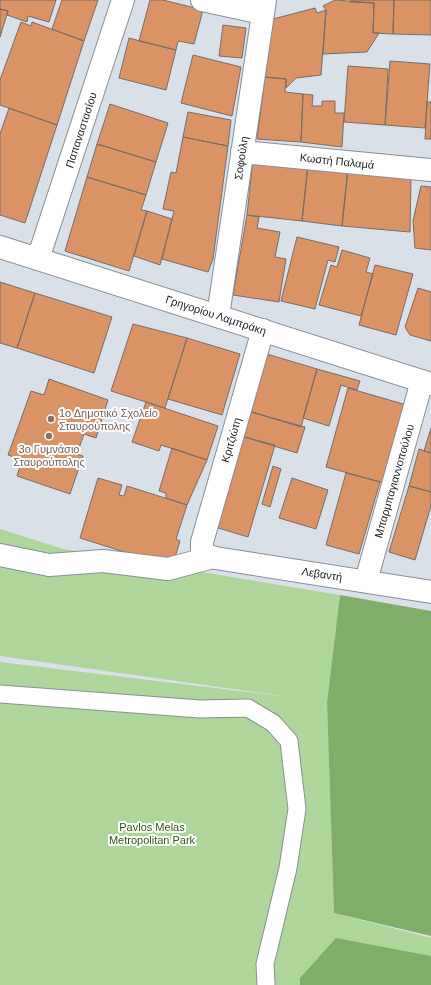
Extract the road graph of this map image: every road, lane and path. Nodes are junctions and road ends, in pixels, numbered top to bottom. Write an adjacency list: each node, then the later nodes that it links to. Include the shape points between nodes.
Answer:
1 (123, 0): 7 (street, Παπαναστασίου)
2 (202, 0): 3 (street)
3 (263, 7): 4 (street, Σοφούλη)
4 (242, 152): 5 (street, Κωστή Παλαμά); 8 (street, Σοφούλη)
5 (431, 170)
6 (0, 247): 7 (street, Γρηγορίου Λαμπράκη)
7 (38, 259): 8 (street, Γρηγορίου Λαμπράκη)
8 (218, 316): 9 (street, Γρηγορίου Λαμπράκη)
9 (263, 330): 10 (street, Γρηγορίου Λαμπράκη); 11 (street, Κριτζιώτη, via 202,542)
10 (427, 382): 13 (street, Μπαρμπαγιαννοπούλου)
11 (207, 553): 12 (street, Λεβαντή, via 168,569 103,561 49,565); 13 (street, Λεβαντή)
12 (0, 555)
13 (366, 581): 14 (street, Λεβαντή)
14 (431, 592)
15 (0, 694): 16 (lane, via 200,709 248,708 273,723 289,740 297,809 288,868 265,964)
16 (266, 985)

